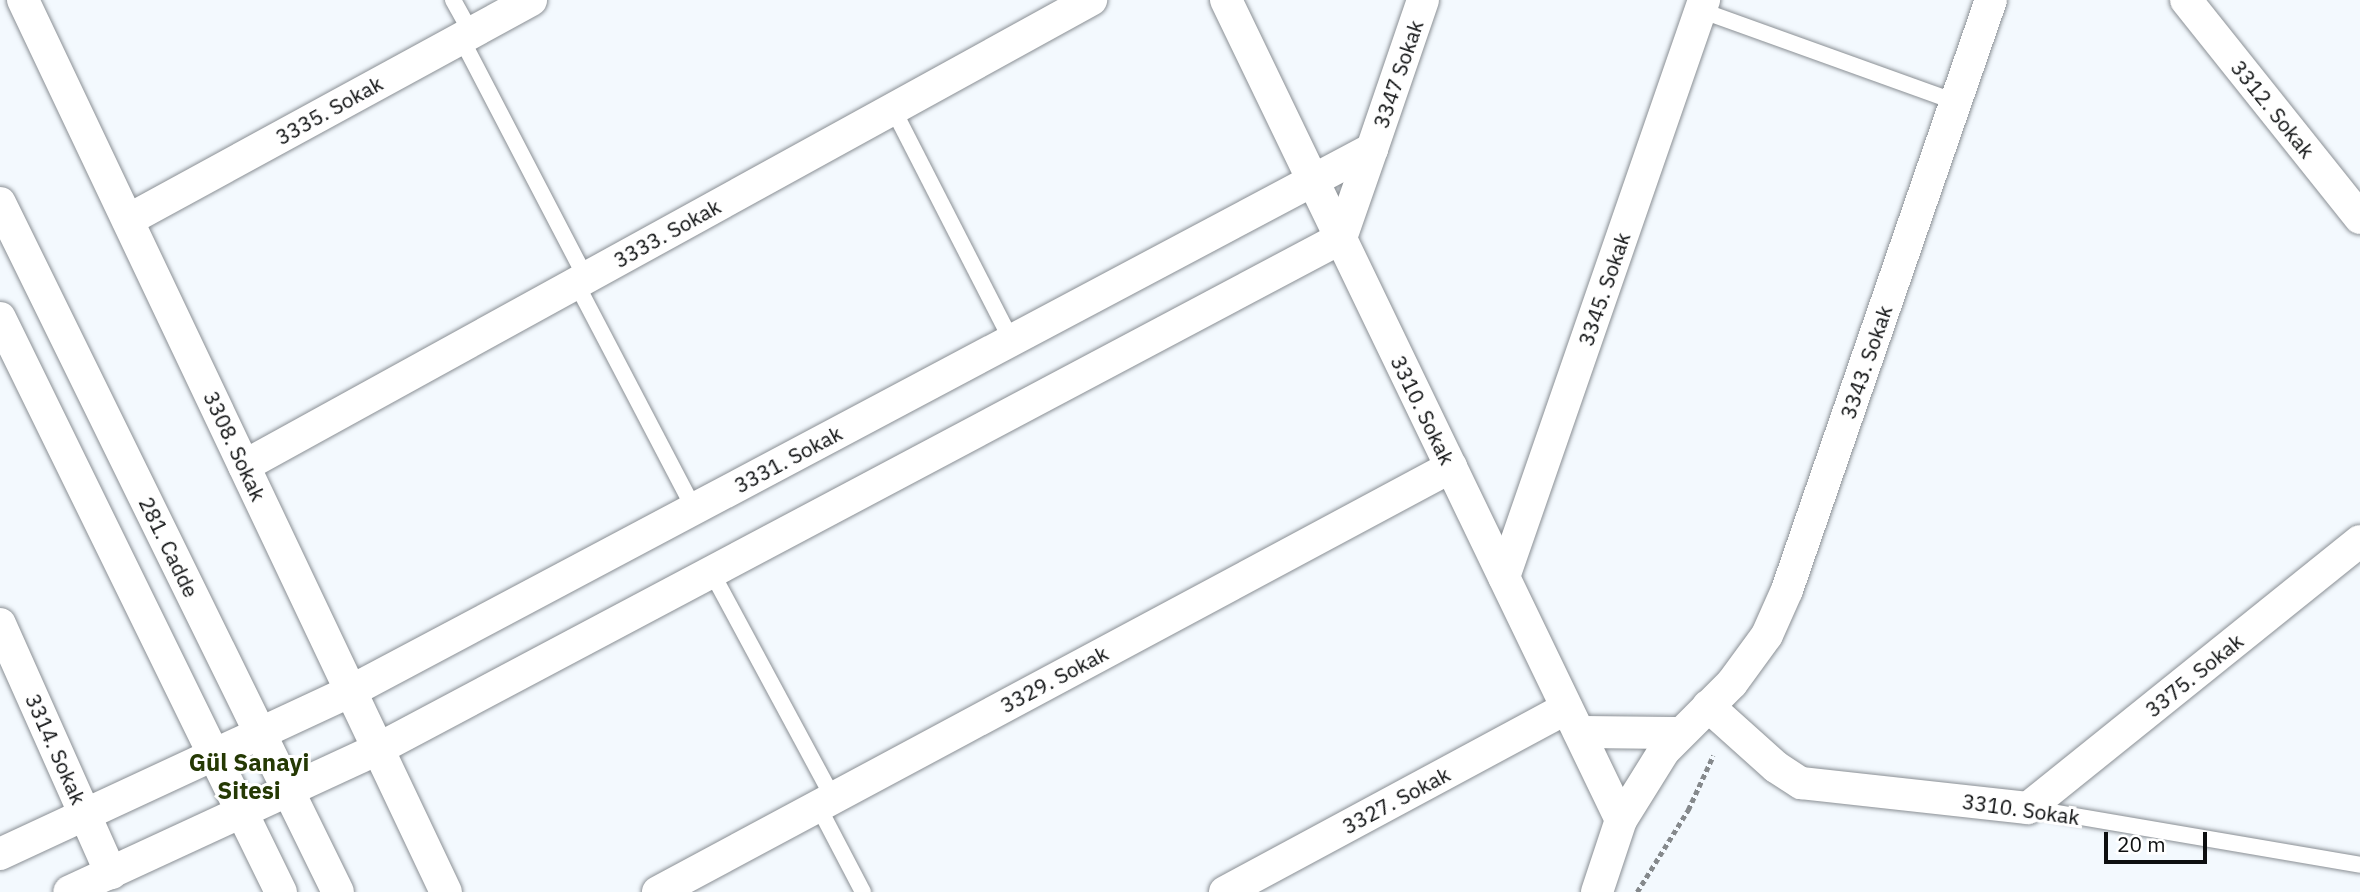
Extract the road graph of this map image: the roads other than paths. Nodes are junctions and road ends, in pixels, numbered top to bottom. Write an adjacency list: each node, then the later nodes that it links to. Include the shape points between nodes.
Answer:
1 (23, 0): 17 (street, 3308. Sokak)
2 (453, 0): 10 (lane)
3 (531, 0): 10 (street, 3335. Sokak)
4 (1091, 0): 12 (street, 3333. Sokak)
5 (1226, 0): 14 (street, 3310. Sokak)
6 (1423, 0): 13 (street, 3347 Sokak)
7 (1991, 0): 11 (street, 3343. Sokak)
8 (2186, 0): 16 (street, 3312. Sokak)
9 (1702, 5): 11 (lane); 27 (street, 3345. Sokak)
10 (466, 35): 17 (street, 3335. Sokak); 19 (lane)
11 (1956, 102): 30 (street, 3343. Sokak, via 1787,590)
12 (893, 109): 19 (street, 3333. Sokak); 21 (lane)
13 (1372, 149): 14 (street, 3331. Sokak); 18 (street, 3347 Sokak)
14 (1313, 180): 18 (street, 3310. Sokak); 21 (street, 3331. Sokak)
15 (0, 203): 33 (street, 281. Cadde)
16 (2360, 218)
17 (128, 220): 22 (street, 3308. Sokak)
18 (1341, 238): 23 (street, 3310. Sokak); 26 (street)
19 (581, 281): 22 (street, 3333. Sokak); 24 (lane)
20 (0, 318): 35 (street)
21 (1011, 340): 24 (street, 3331. Sokak)
22 (244, 466): 29 (street, 3308. Sokak)
23 (1451, 467): 27 (street, 3310. Sokak); 37 (street, 3329. Sokak)
24 (694, 509): 29 (street, 3331. Sokak)
25 (2360, 541): 38 (street, 3375. Sokak)
26 (712, 573): 34 (street); 37 (lane)
27 (1504, 578): 31 (street, 3310. Sokak)
28 (0, 624): 40 (street, 3314. Sokak)
29 (351, 691): 33 (street, 3331. Sokak); 34 (street, 3308. Sokak)
30 (1718, 715): 32 (street, 3343. Sokak); 38 (street, 3310. Sokak, via 1776,768 1801,783)
31 (1573, 720): 32 (street); 41 (street, 3310. Sokak); 51 (street, 3327. Sokak)
32 (1679, 733): 41 (street, 3343. Sokak)
33 (261, 734): 35 (street, 3331. Sokak); 36 (street, 281. Cadde)
34 (378, 749): 36 (street); 48 (street, 3308. Sokak)
35 (215, 756): 39 (street); 40 (street, 3331. Sokak)
36 (289, 792): 39 (street); 47 (street, 281. Cadde)
37 (826, 802): 49 (street, 3329. Sokak); 50 (lane)
38 (2028, 808): 43 (lane, 3310. Sokak)
39 (243, 814): 44 (street); 46 (street)
40 (85, 815): 42 (street, 3331. Sokak); 44 (street, 3314. Sokak)
41 (1621, 820): 52 (street, 3343. Sokak)
42 (0, 853)
43 (2360, 865)
44 (111, 873): 45 (street)
45 (69, 892)
46 (281, 892)
47 (338, 892)
48 (446, 892)
49 (658, 892)
50 (863, 892)
51 (1225, 892)
52 (1597, 892)

